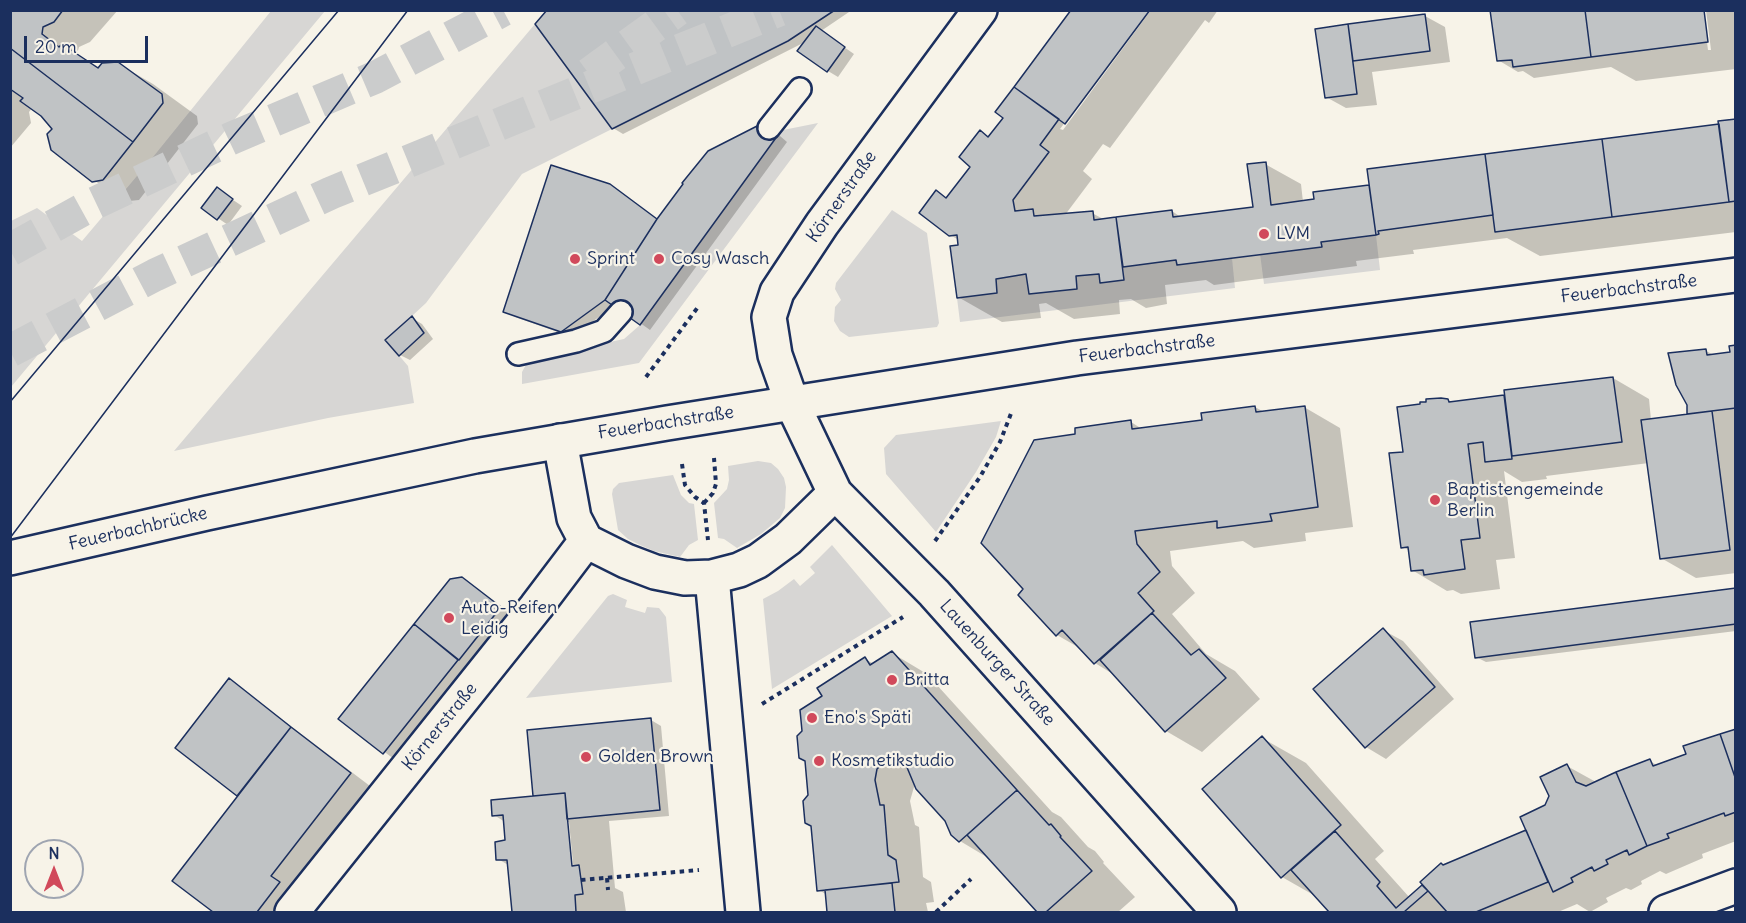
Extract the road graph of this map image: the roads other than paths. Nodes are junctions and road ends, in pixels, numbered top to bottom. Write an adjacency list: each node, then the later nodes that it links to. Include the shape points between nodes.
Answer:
1 (980, 10): 7 (street, Körnerstraße, via 777,291 769,317 775,355)
2 (800, 89): 3 (lane)
3 (769, 128)
4 (1736, 275): 7 (street, Feuerbachstraße, via 1077,358)
5 (621, 312): 6 (lane, via 604,331)
6 (518, 354)
7 (792, 403): 8 (street, Feuerbachstraße); 9 (street, Lauenburger Straße)
8 (560, 441): 10 (street, Feuerbachstraße); 11 (street, via 574,519)
9 (835, 493): 13 (street, via 774,551 758,561 739,570); 17 (street, Lauenburger Straße, via 934,593)
10 (265, 501): 12 (street, Feuerbachbrücke)
11 (586, 541): 13 (street, via 655,572 685,578); 15 (street, Körnerstraße)
12 (10, 558)
13 (710, 562): 16 (street)
14 (1736, 886): 18 (street)
15 (292, 912)
16 (743, 912)
17 (1219, 912)
18 (1666, 912)

